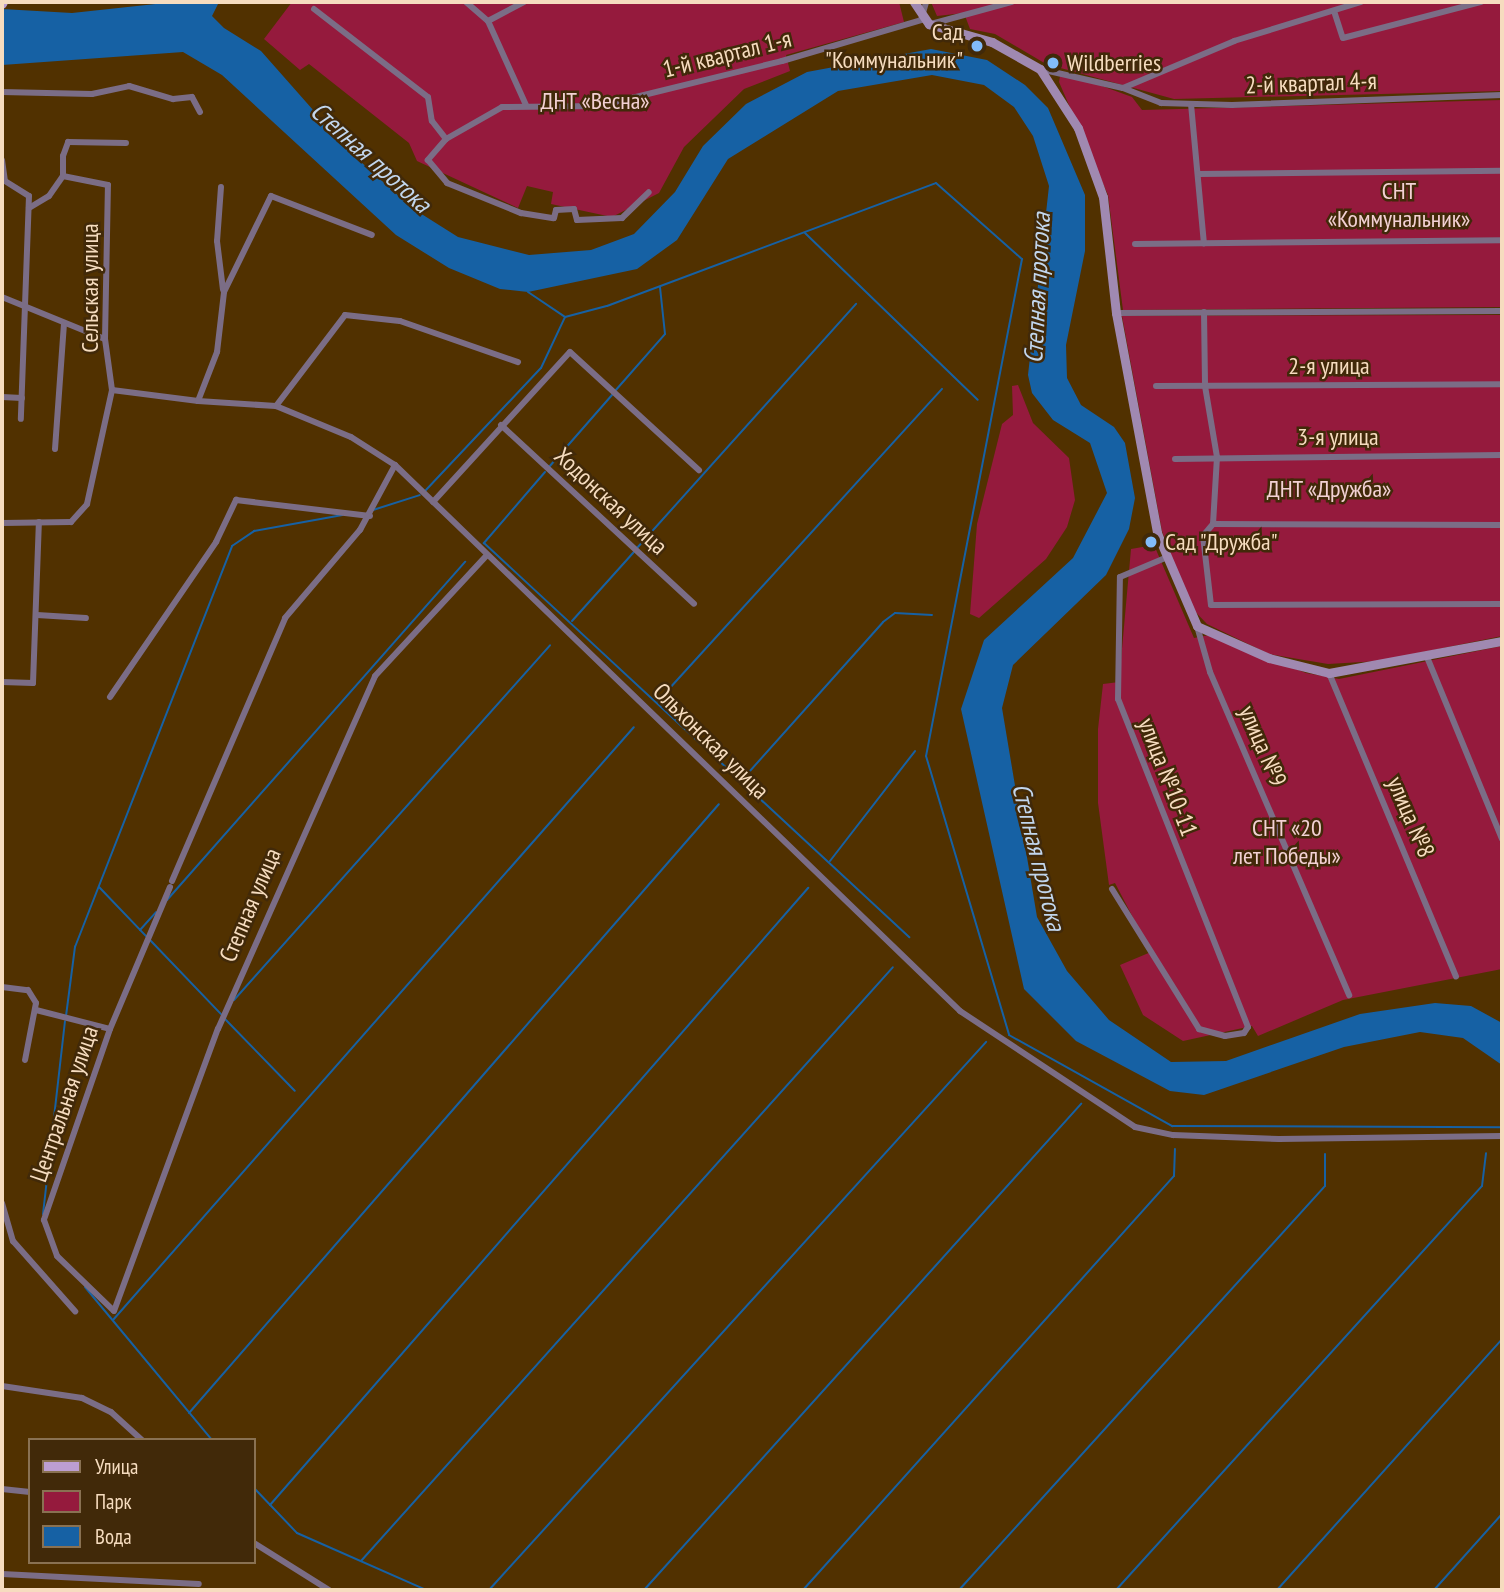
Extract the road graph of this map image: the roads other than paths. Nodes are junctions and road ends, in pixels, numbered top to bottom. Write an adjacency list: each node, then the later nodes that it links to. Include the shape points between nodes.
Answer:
1 (466, 2): 11 (street)
2 (524, 2): 11 (street)
3 (914, 2): 12 (street)
4 (926, 2): 12 (street)
5 (1012, 2): 12 (street, 1-й квартал 1-я)
6 (1361, 2): 14 (street, via 1245,37)
7 (1482, 2): 8 (street)
8 (1466, 3): 10 (street, via 1343,38)
9 (314, 9): 20 (street, via 428,97 432,121)
10 (1334, 11)
11 (488, 22): 18 (street)
12 (925, 22): 13 (street, via 992,42); 18 (street, 1-й квартал 1-я, via 599,106)
13 (1040, 69): 14 (street, 2-й квартал 4-я); 38 (street, via 1078,128 1103,197)
14 (1123, 88): 17 (street, 2-й квартал 4-я, via 1161,103)
15 (2, 92): 19 (street, via 84,94 129,86 173,99 191,97)
16 (1502, 95): 17 (street, 2-й квартал 4-я)
17 (1191, 104): 24 (street)
18 (526, 105): 20 (street, 1-й квартал 1-я, via 502,107)
19 (200, 112)
20 (446, 139): 27 (street, via 428,160 447,183 521,213 554,218 556,210 574,209 577,220 622,218)
21 (126, 143): 25 (street, via 68,142)
22 (2, 160): 28 (street, via 3,177 26,191)
23 (1502, 171): 24 (street)
24 (1199, 174): 31 (street)
25 (63, 176): 28 (street, via 49,196); 40 (street, Сельская улица, via 108,185)
26 (221, 187): 33 (street, via 217,241)
27 (649, 192)
28 (29, 208): 35 (street)
29 (372, 235): 33 (street, via 271,196)
30 (1502, 240): 31 (street)
31 (1204, 243): 32 (street)
32 (1135, 244)
33 (223, 292): 48 (street, via 217,352)
34 (2, 297): 35 (street)
35 (26, 307): 39 (street); 47 (street)
36 (1502, 311): 37 (street)
37 (1204, 312): 38 (street); 44 (street)
38 (1116, 313): 65 (street)
39 (64, 324): 40 (street); 52 (street)
40 (105, 339): 45 (street, Сельская улица)
41 (518, 362): 49 (street, via 400,321 345,315)
42 (1502, 384): 44 (street, 2-я улица)
43 (1156, 386): 44 (street, 2-я улица)
44 (1205, 386): 54 (street)
45 (112, 390): 48 (street, Ольхонская улица); 60 (street, Сельская улица, via 87,504 71,522)
46 (2, 397): 47 (street)
47 (22, 398): 50 (street)
48 (198, 401): 49 (street, Ольхонская улица)
49 (276, 406): 56 (street, Ольхонская улица, via 351,437)
50 (21, 419)
51 (501, 425): 57 (street, via 564,355 573,353); 58 (street); 66 (street, Ходонская улица)
52 (55, 449)
53 (1502, 456): 54 (street, 3-я улица)
54 (1217, 457): 55 (street, 3-я улица); 62 (street)
55 (1175, 458)
56 (395, 465): 58 (street, Ольхонская улица); 59 (street, Центральная улица)
57 (699, 470)
58 (433, 502): 64 (street, Ольхонская улица)
59 (370, 516): 75 (street, via 236,500 216,542); 82 (street, Центральная улица, via 289,609)
60 (39, 522): 61 (street); 68 (street)
61 (2, 523)
62 (1213, 524): 63 (street); 67 (street, via 1203,536 1211,604)
63 (1502, 525)
64 (485, 556): 84 (street, Ольхонская улица, via 563,623 960,1011 1135,1127 1153,1133); 86 (street, Степная улица, via 375,676 218,1029)
65 (1165, 558): 70 (street); 77 (street, улица №10-11, via 1120,577 1118,699 1248,1027 1234,1036 1199,1029)
66 (694, 604)
67 (1502, 604)
68 (37, 615): 69 (street); 74 (street, via 33,683)
69 (86, 618)
70 (1197, 626): 73 (street, via 1269,658); 80 (street, улица №9, via 1210,672)
71 (1502, 641): 72 (street)
72 (1427, 657): 73 (street); 76 (street)
73 (1329, 673): 78 (street, улица №8)
74 (2, 682)
75 (110, 697)
76 (1502, 839)
77 (1112, 889)
78 (1456, 976)
79 (2, 987): 81 (street, via 28,990)
80 (1349, 995)
81 (36, 1010): 82 (street); 83 (street)
82 (110, 1028): 86 (street, Центральная улица, via 44,1220 57,1256 110,1311)
83 (25, 1060)
84 (1502, 1136)
85 (2, 1203): 87 (street, via 13,1241)
86 (118, 1308)
87 (75, 1311)
88 (2, 1386): 89 (street, via 82,1398 111,1412)
89 (140, 1438)
90 (2, 1489): 91 (street)
91 (28, 1492)
92 (256, 1545): 95 (street)
93 (2, 1574): 94 (street)
94 (199, 1584)
95 (329, 1590)

